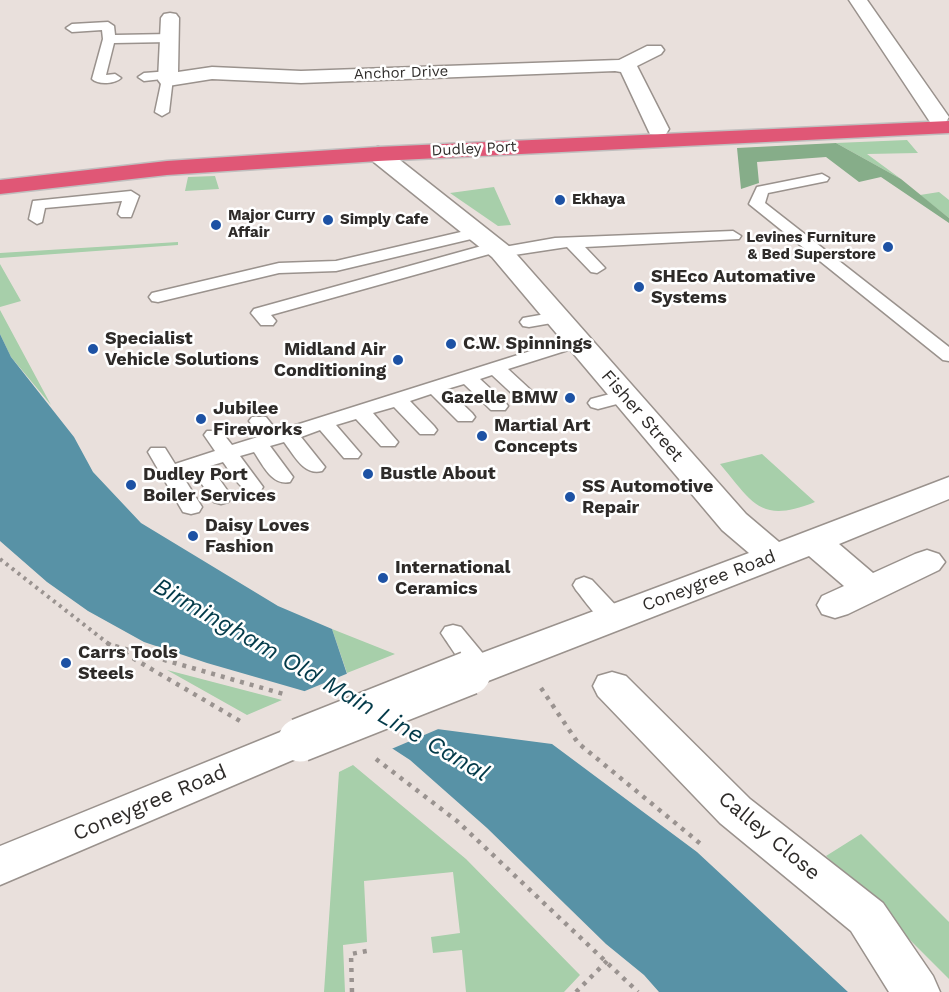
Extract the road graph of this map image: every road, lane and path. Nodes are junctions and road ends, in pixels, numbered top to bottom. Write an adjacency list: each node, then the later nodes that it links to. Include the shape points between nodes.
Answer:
1 (858, 0): 12 (street)
2 (170, 18): 4 (street)
3 (72, 28): 5 (lane, via 108,26)
4 (170, 38): 5 (lane); 10 (street)
5 (109, 39): 9 (lane, via 98,79)
6 (654, 50): 7 (street)
7 (622, 66): 10 (street, Anchor Drive, via 301,77 212,73); 13 (street, via 629,68)
8 (144, 77): 10 (lane)
9 (115, 78)
10 (169, 78): 11 (lane)
11 (162, 112)
12 (943, 122): 13 (highway, Dudley Port); 14 (highway, Dudley Port)
13 (658, 129): 14 (highway, via 668,134 741,131); 15 (highway, Dudley Port); 16 (highway)
14 (758, 136): 16 (highway, Dudley Port)
15 (404, 139): 17 (highway, Dudley Port); 19 (highway)
16 (636, 141): 19 (highway, Dudley Port)
17 (304, 143): 18 (highway, Dudley Port); 19 (highway, via 333,148 364,147)
18 (180, 146)
19 (378, 154): 22 (highway, Dudley Port, via 167,168); 28 (street, Fisher Street)
20 (822, 178): 36 (lane, via 762,190 757,204 846,268)
21 (0, 187): 22 (highway, Dudley Port)
22 (90, 188): 23 (lane, via 131,196); 24 (lane, via 39,204)
23 (126, 214)
24 (37, 219)
25 (733, 236): 26 (lane)
26 (648, 239): 27 (lane); 29 (lane)
27 (572, 243): 28 (lane); 30 (lane)
28 (492, 244): 31 (lane, via 336,266 279,268); 32 (street, Fisher Street); 33 (lane, via 335,297 260,313)
29 (664, 254)
30 (597, 268)
31 (158, 297)
32 (557, 316): 34 (lane); 35 (street, Fisher Street)
33 (267, 321)
34 (528, 322)
35 (578, 341): 38 (lane); 43 (street, Fisher Street)
36 (949, 356)
37 (449, 363): 40 (lane)
38 (495, 367): 40 (lane); 44 (lane)
39 (405, 377): 42 (lane)
40 (465, 377): 42 (lane); 48 (lane)
41 (377, 386): 46 (lane)
42 (427, 389): 46 (lane); 51 (lane)
43 (625, 396): 47 (lane); 70 (street, Fisher Street, via 734,522)
44 (527, 397)
45 (336, 398): 50 (lane)
46 (394, 400): 50 (lane); 54 (lane)
47 (598, 403)
48 (498, 406)
49 (305, 407): 53 (lane)
50 (355, 412): 53 (lane); 57 (lane)
51 (465, 417)
52 (259, 421): 56 (lane)
53 (321, 423): 56 (lane); 60 (lane)
54 (427, 430)
55 (214, 435): 59 (lane)
56 (273, 439): 59 (lane); 62 (lane); 64 (lane)
57 (388, 442)
58 (158, 453): 63 (lane)
59 (229, 453): 61 (lane); 65 (lane)
60 (351, 454)
61 (198, 463): 63 (lane); 67 (lane)
62 (315, 466)
63 (170, 472): 68 (lane)
64 (283, 477)
65 (253, 487)
66 (949, 487): 69 (street, Coneygree Road)
67 (221, 497)
68 (180, 499)
69 (814, 541): 70 (street, Coneygree Road); 74 (street)
70 (774, 556): 76 (street, Coneygree Road)
71 (0, 559): 78 (path, via 100,639)
72 (927, 562): 74 (street)
73 (584, 585): 76 (lane)
74 (869, 590): 75 (street)
75 (835, 605)
76 (614, 618): 79 (street, Coneygree Road)
77 (453, 633): 79 (lane)
78 (115, 646): 81 (path, via 242,722); 81 (path, via 286,694)
79 (475, 671): 81 (street, Coneygree Road, bridge)
80 (612, 686): 89 (street, Calley Close, via 735,811 867,917)
81 (291, 730): 83 (street, Coneygree Road)
82 (368, 754): 85 (path, via 458,820)
83 (0, 866)
84 (367, 951): 86 (path, via 351,954)
85 (607, 961): 87 (path); 88 (path)
86 (352, 992)
87 (576, 992)
88 (638, 992)
89 (916, 992)

